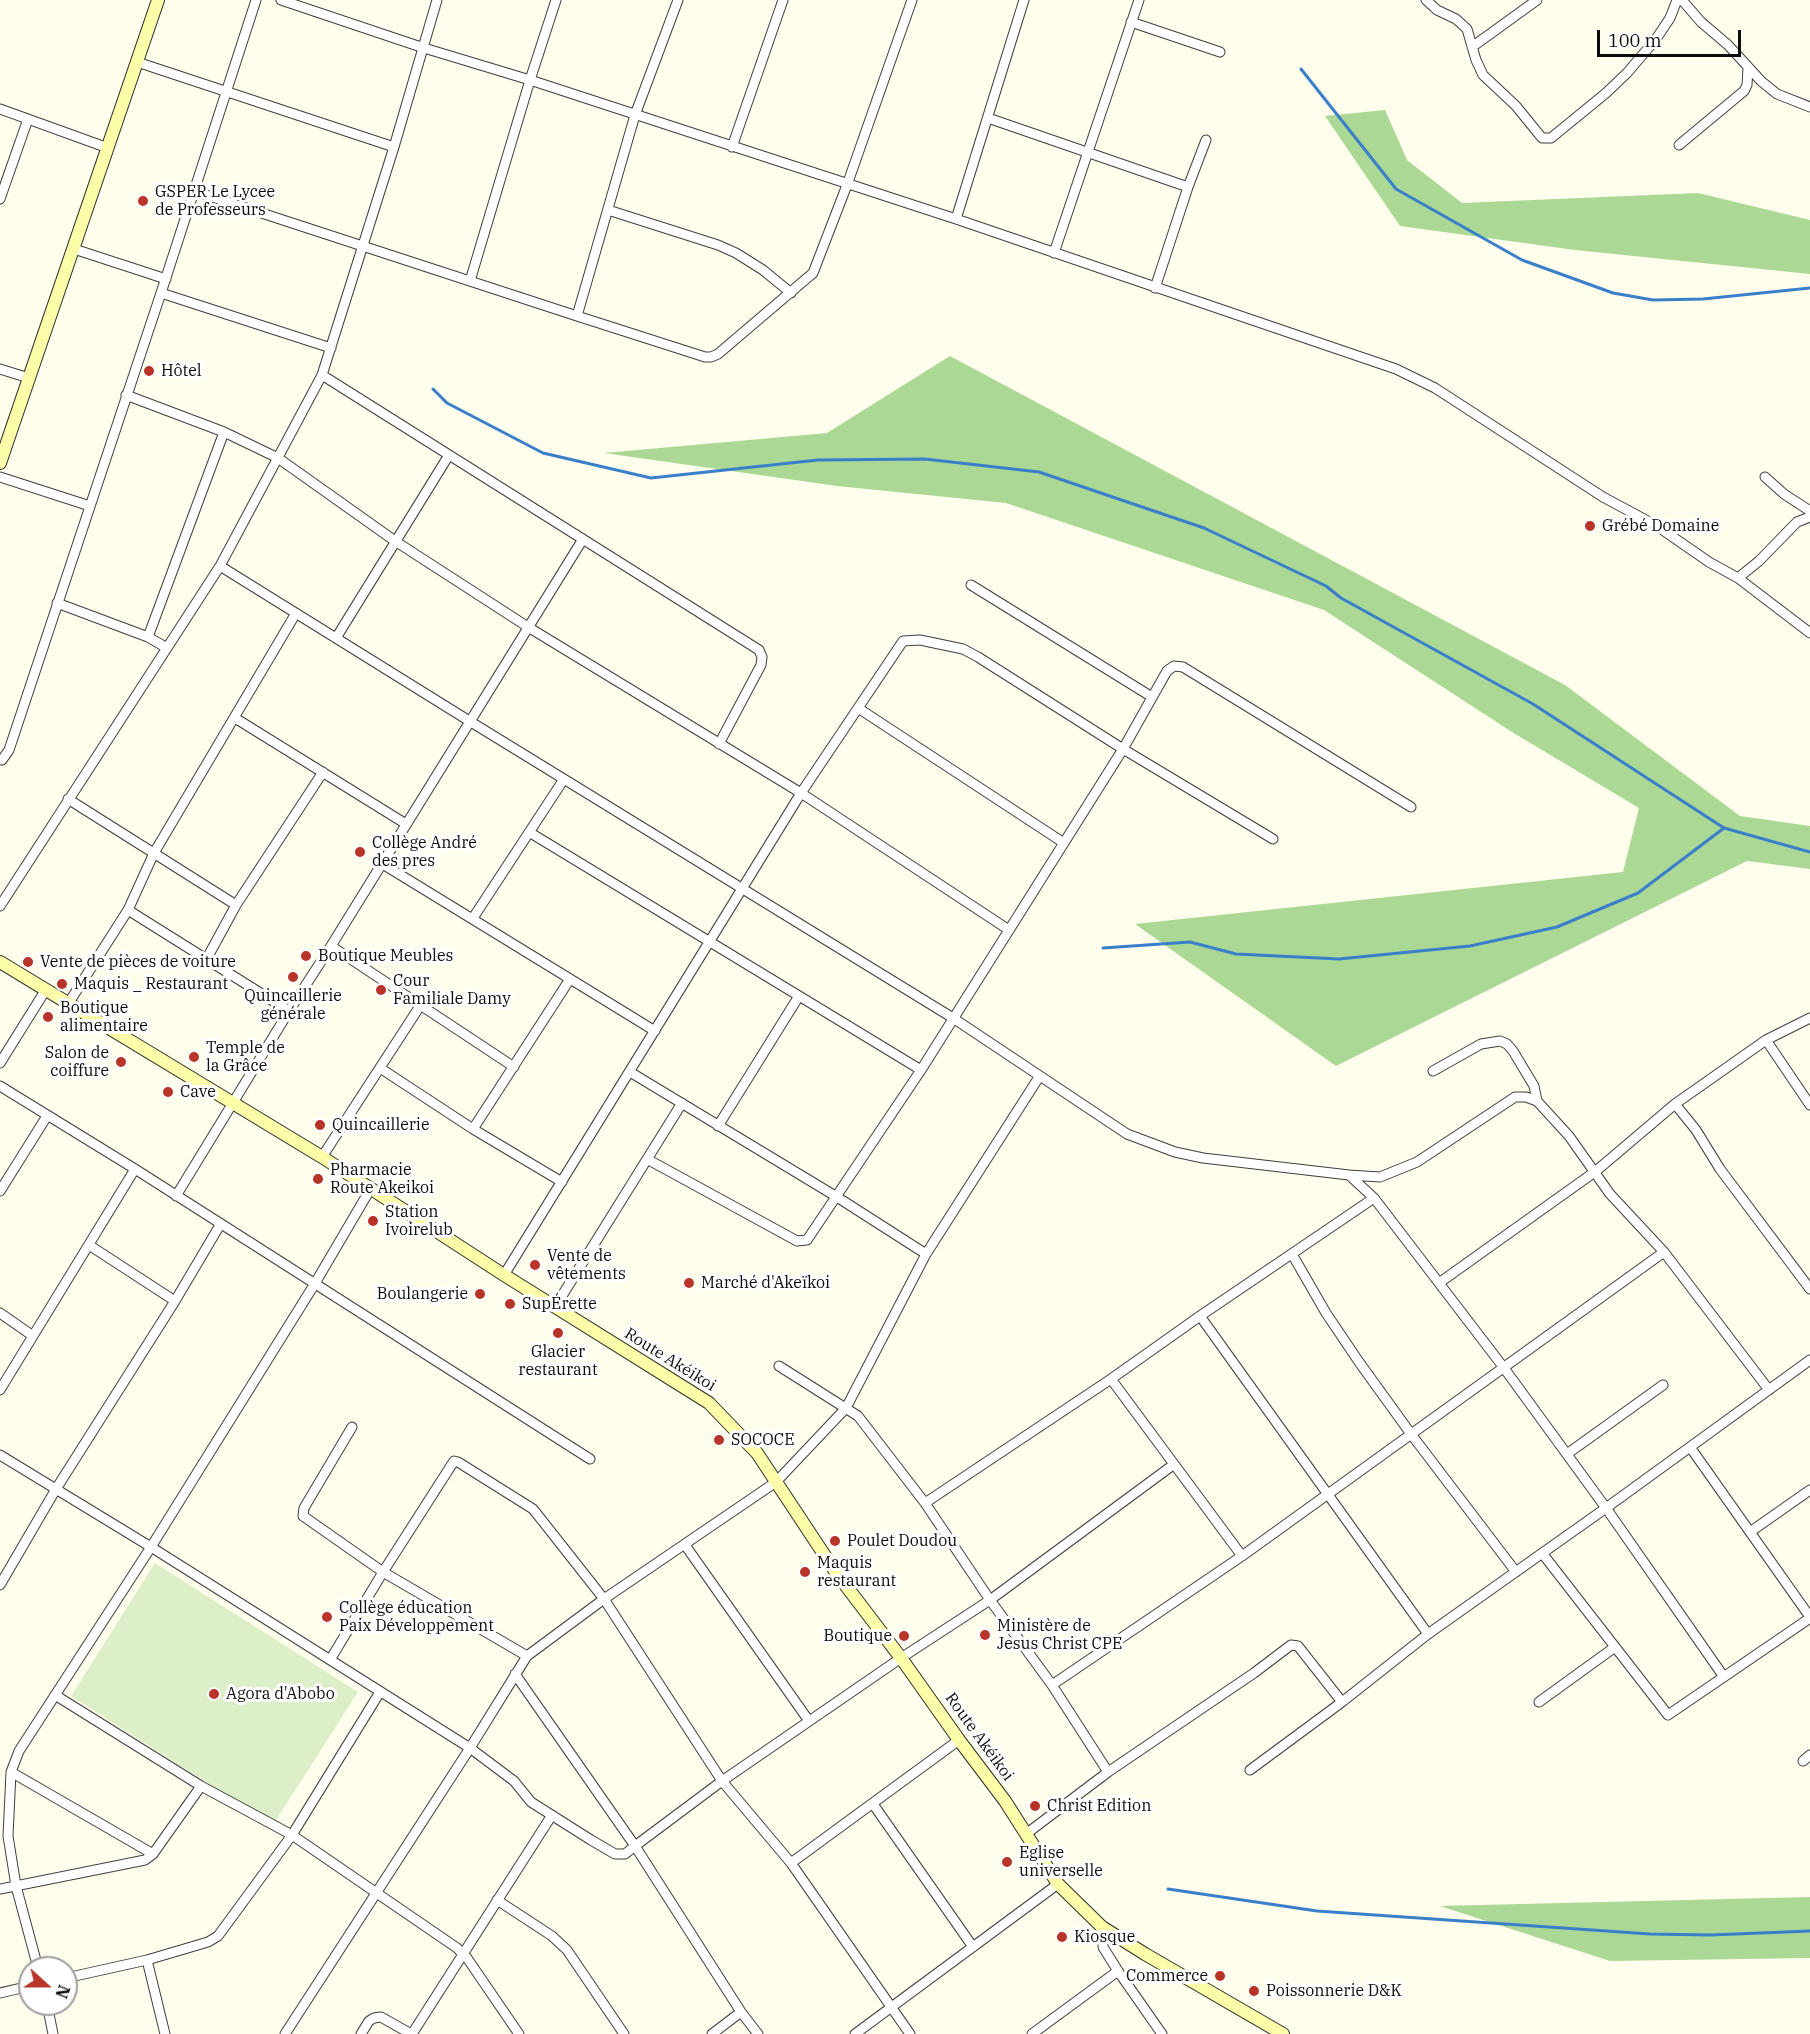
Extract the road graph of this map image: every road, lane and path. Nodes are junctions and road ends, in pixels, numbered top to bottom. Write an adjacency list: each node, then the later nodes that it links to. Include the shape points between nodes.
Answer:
1 (158, 0): 19 (street)
2 (256, 0): 22 (street)
3 (281, 0): 17 (street)
4 (437, 0): 17 (street)
5 (556, 0): 21 (street)
6 (678, 0): 25 (street)
7 (783, 0): 31 (street)
8 (912, 0): 34 (street)
9 (1024, 0): 26 (street)
10 (1139, 0): 15 (street)
11 (1425, 0): 16 (street, via 1467,29)
12 (1537, 0): 16 (street)
13 (1677, 0): 16 (street, via 1656,39 1627,73 1551,138 1542,138 1483,75)
14 (1682, 0): 20 (street)
15 (1131, 22): 18 (street); 33 (street)
16 (1472, 47)
17 (423, 48): 21 (street); 30 (street)
18 (1220, 52)
19 (137, 62): 22 (street); 32 (street)
20 (1748, 68): 23 (street, via 1777,94); 29 (street, via 1744,91)
21 (530, 80): 25 (street); 44 (street)
22 (226, 90): 30 (street); 36 (street)
23 (1810, 107)
24 (0, 109): 27 (street)
25 (635, 115): 31 (street); 38 (street)
26 (988, 118): 33 (street); 39 (street)
27 (28, 119): 32 (street); 37 (street)
28 (1206, 140): 35 (street)
29 (1678, 145)
30 (394, 147): 40 (street)
31 (732, 147): 34 (street)
32 (108, 148): 41 (street)
33 (1087, 153): 35 (street); 42 (street)
34 (847, 185): 39 (street); 47 (street, via 818,265)
35 (1188, 187): 45 (street)
36 (194, 191): 40 (street); 43 (street)
37 (0, 199)
38 (608, 210): 47 (street, via 736,253); 48 (street)
39 (956, 219): 42 (street)
40 (364, 246): 44 (street); 49 (street)
41 (74, 249): 43 (street); 52 (street)
42 (1054, 253): 45 (street)
43 (166, 279): 46 (street)
44 (470, 281): 48 (street)
45 (1155, 288): 66 (street, via 1415,377)
46 (161, 293): 49 (street); 53 (street)
47 (791, 293): 48 (street, via 711,357)
48 (577, 316)
49 (331, 348): 51 (street)
50 (0, 369): 52 (street)
51 (322, 375): 55 (street); 56 (street)
52 (29, 378): 57 (street)
53 (126, 395): 54 (street); 60 (street)
54 (224, 432): 56 (street); 72 (street)
55 (449, 455): 63 (street); 64 (street)
56 (278, 458): 64 (street); 65 (street)
57 (0, 463)
58 (0, 477): 60 (street)
59 (1765, 477): 61 (street)
60 (90, 506): 68 (street)
61 (1810, 511)
62 (1810, 517): 66 (street, via 1797,522)
63 (583, 539): 70 (street); 79 (street, via 759,650 761,665)
64 (395, 541): 70 (street); 73 (street)
65 (220, 566): 69 (street); 74 (street)
66 (1738, 578): 71 (street)
67 (971, 585): 75 (street)
68 (57, 603): 72 (street); 81 (street, via 9,750)
69 (296, 613): 73 (street); 77 (street)
70 (528, 627): 78 (street); 79 (street)
71 (1810, 633)
72 (148, 637): 74 (street)
73 (336, 638): 78 (street)
74 (167, 648): 85 (street)
75 (1152, 697): 80 (street); 86 (street, via 1167,671 1174,666 1183,667)
76 (858, 708): 80 (street, via 903,641 920,640 978,657); 84 (street); 90 (street)
77 (235, 718): 82 (street); 91 (street)
78 (471, 722): 83 (street); 87 (street)
79 (718, 744): 84 (street)
80 (1123, 749): 89 (street); 90 (street)
81 (0, 760)
82 (323, 772): 87 (street); 94 (street)
83 (564, 779): 88 (street); 93 (street)
84 (801, 793): 93 (street); 98 (street)
85 (68, 799): 91 (street); 95 (street)
86 (1411, 807)
87 (406, 824): 92 (street)
88 (529, 832): 97 (street); 99 (street)
89 (1273, 839)
90 (1064, 843): 98 (street)
91 (154, 853): 94 (street); 96 (street)
92 (381, 863): 97 (street); 100 (street)
93 (743, 890): 99 (street); 109 (street)
94 (236, 905): 101 (street)
95 (0, 906)
96 (128, 910): 101 (street); 106 (street)
97 (473, 918): 103 (street)
98 (1009, 930): 109 (street)
99 (710, 943): 105 (street); 111 (street)
100 (331, 946): 107 (street); 108 (street)
101 (206, 960): 108 (street)
102 (0, 962): 104 (street, Route Akéikoi)
103 (570, 979): 111 (street); 114 (street)
104 (45, 991): 106 (street, Route Akéikoi); 113 (street)
105 (799, 996): 116 (street); 127 (street)
106 (68, 1004): 122 (street, Route Akéikoi)
107 (420, 1006): 114 (street); 115 (street)
108 (289, 1011): 122 (street)
109 (953, 1018): 116 (street); 119 (street)
110 (1810, 1018): 112 (street)
111 (655, 1031): 118 (street)
112 (1766, 1040): 124 (street); 125 (street)
113 (0, 1063)
114 (514, 1067): 128 (street)
115 (380, 1068): 128 (street); 129 (street)
116 (921, 1070): 138 (street)
117 (1433, 1071): 121 (street, via 1481,1044 1500,1041 1513,1051 1534,1086)
118 (630, 1072): 123 (street); 134 (street)
119 (1039, 1077): 133 (street, via 1127,1134 1175,1152); 143 (street)
120 (0, 1086): 126 (street)
121 (1537, 1101): 132 (street); 133 (street, via 1515,1098 1417,1162 1380,1177)
122 (232, 1103): 129 (street, Route Akéikoi); 137 (street)
123 (682, 1103): 127 (street); 130 (street)
124 (1676, 1104): 132 (street); 148 (street)
125 (1810, 1105)
126 (47, 1116): 131 (street); 136 (street)
127 (718, 1125): 138 (street)
128 (473, 1129): 134 (street)
129 (322, 1157): 135 (street, Route Akéikoi)
130 (647, 1159): 138 (street, via 797,1241 807,1239); 150 (street)
131 (135, 1169): 137 (street); 141 (street)
132 (1596, 1171): 142 (street, via 1610,1194); 146 (street)
133 (1349, 1175): 139 (street)
134 (562, 1182): 145 (street)
135 (371, 1188): 145 (street, Route Akéikoi); 147 (street)
136 (0, 1191)
137 (176, 1196): 140 (street)
138 (837, 1197): 143 (street)
139 (1374, 1198): 144 (street); 146 (street)
140 (220, 1225): 147 (street); 149 (street)
141 (89, 1245): 149 (street); 153 (street)
142 (1664, 1252): 156 (street); 160 (street)
143 (926, 1254): 161 (street)
144 (1292, 1254): 152 (street); 163 (street, via 1326,1313)
145 (504, 1275): 150 (street, Route Akéikoi)
146 (1440, 1283): 156 (street)
147 (314, 1285): 167 (street); 177 (street)
148 (1810, 1289)
149 (175, 1301): 170 (street)
150 (555, 1307): 169 (street, Route Akéikoi, via 709,1404 758,1453)
151 (0, 1313): 153 (street)
152 (1200, 1316): 157 (street); 172 (street)
153 (33, 1336): 159 (street)
154 (1810, 1360): 160 (street)
155 (779, 1366): 161 (street)
156 (1504, 1368): 163 (street); 165 (street)
157 (1111, 1379): 168 (street); 173 (street)
158 (1663, 1385): 165 (street)
159 (0, 1390)
160 (1769, 1390): 164 (street)
161 (846, 1408): 169 (street); 173 (street, via 858,1416)
162 (352, 1427): 180 (street, via 302,1513)
163 (1411, 1434): 172 (street); 181 (street)
164 (1690, 1447): 174 (street); 175 (street)
165 (1567, 1454): 174 (street)
166 (0, 1455): 170 (street)
167 (590, 1460)
168 (1173, 1465): 179 (street); 184 (street)
169 (776, 1482): 176 (street); 189 (street, Route Akéikoi, via 837,1574)
170 (56, 1489): 177 (street); 182 (street)
171 (1810, 1490): 175 (street)
172 (1328, 1495): 179 (street); 186 (street)
173 (925, 1503): 184 (street)
174 (1606, 1508): 178 (street); 192 (street)
175 (1750, 1532): 185 (street)
176 (685, 1545): 183 (street); 198 (street)
177 (151, 1547): 190 (street); 195 (street)
178 (1542, 1553): 181 (street); 187 (street)
179 (1242, 1556): 193 (street)
180 (383, 1572): 183 (street, via 454,1461 533,1509); 188 (street); 190 (street)
181 (1516, 1572): 186 (street)
182 (0, 1585)
183 (604, 1599): 188 (street); 204 (street)
184 (990, 1600): 189 (street); 193 (street)
185 (1810, 1618): 192 (street)
186 (1428, 1634): 196 (street)
187 (1615, 1647): 192 (street, via 1668,1715); 197 (street)
188 (527, 1656): 191 (street)
189 (901, 1658): 198 (street); 199 (street, Route Akéikoi)
190 (330, 1660): 194 (street)
191 (515, 1674): 200 (street); 211 (street)
192 (1724, 1677)
193 (1052, 1685): 203 (street)
194 (380, 1692): 200 (street); 210 (street)
195 (56, 1695): 202 (street, via 19,1751); 205 (street)
196 (1342, 1702): 201 (street); 203 (street, via 1298,1646 1291,1645)
197 (1539, 1702)
198 (809, 1721): 204 (street)
199 (959, 1740): 206 (street); 209 (street, Route Akéikoi)
200 (470, 1748): 208 (street, via 514,1781 531,1802); 217 (street)
201 (1250, 1770)
202 (11, 1772): 207 (street); 212 (street)
203 (1108, 1772): 209 (street)
204 (722, 1781): 211 (street); 213 (street)
205 (201, 1786): 210 (street); 212 (street)
206 (873, 1804): 213 (street); 220 (street)
207 (4, 1806): 215 (street)
208 (552, 1815): 211 (street, via 615,1854 625,1854); 218 (street)
209 (1026, 1834): 214 (street, Route Akéikoi)
210 (292, 1835): 217 (street); 223 (street, via 214,1940)
211 (635, 1846): 229 (street)
212 (153, 1854): 215 (street, via 140,1862)
213 (791, 1863): 228 (street)
214 (1058, 1884): 219 (street, Route Akéikoi); 220 (street)
215 (16, 1886): 216 (street); 222 (street)
216 (0, 1889)
217 (377, 1892): 221 (street); 233 (street)
218 (497, 1900): 221 (street); 237 (street, via 567,1950)
219 (1102, 1927): 224 (street, via 1103,1947); 244 (street, Route Akéikoi)
220 (973, 1947): 228 (street)
221 (463, 1952): 235 (street); 236 (street)
222 (35, 1956)
223 (147, 1960): 225 (street); 232 (street)
224 (1118, 1971): 242 (street); 243 (street)
225 (78, 1975)
226 (18, 1989): 227 (street)
227 (0, 1993)
228 (892, 2007): 240 (street); 241 (street)
229 (741, 2012): 238 (street); 239 (street)
230 (49, 2016): 231 (street)
231 (53, 2034)
232 (165, 2034)
233 (285, 2034)
234 (360, 2034): 235 (street, via 369,2021 381,2017)
235 (411, 2034)
236 (519, 2034)
237 (624, 2034)
238 (712, 2034)
239 (758, 2034)
240 (855, 2034)
241 (910, 2034)
242 (1032, 2034)
243 (1162, 2034)
244 (1283, 2034)

